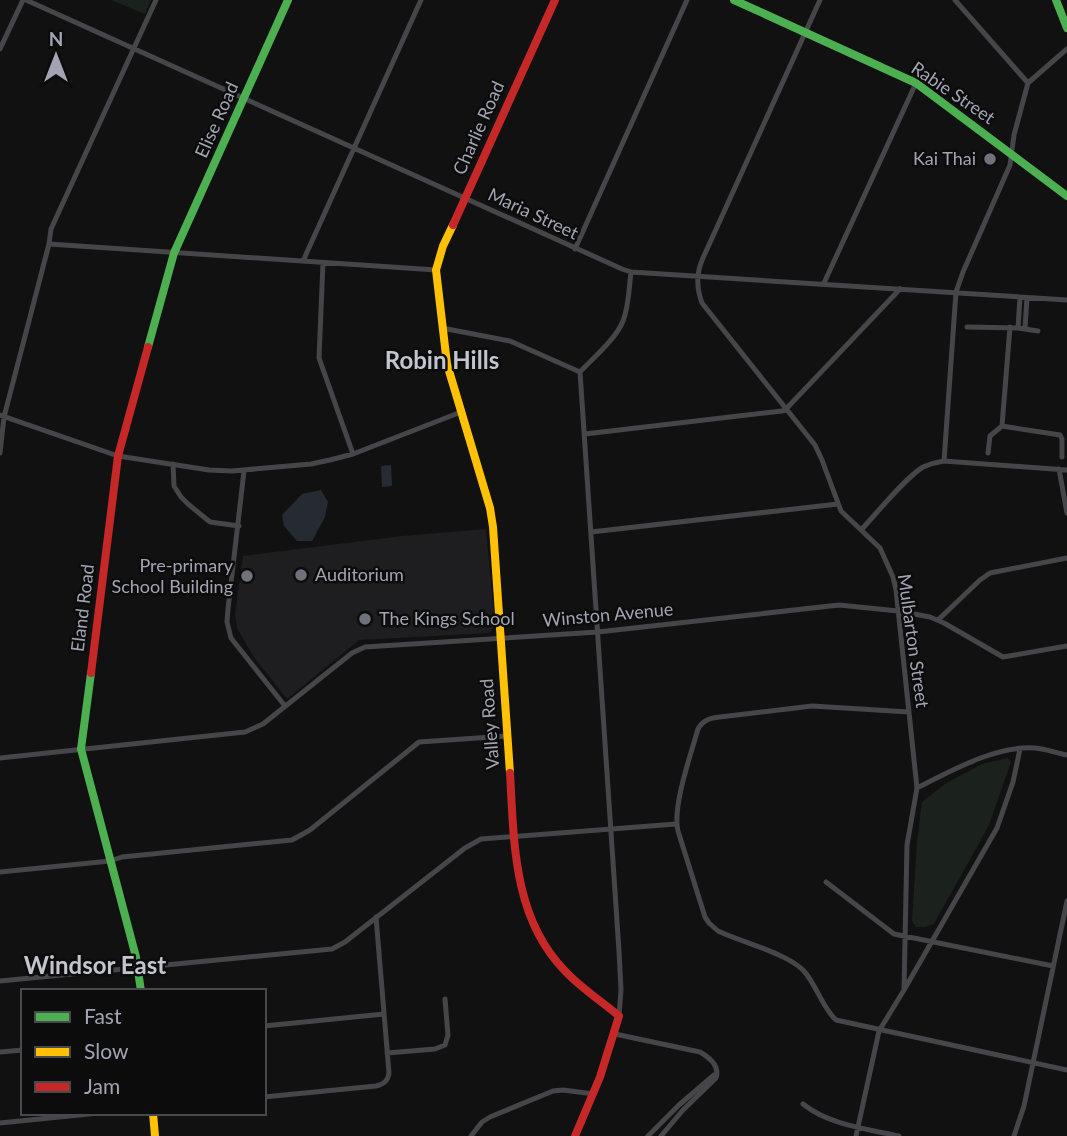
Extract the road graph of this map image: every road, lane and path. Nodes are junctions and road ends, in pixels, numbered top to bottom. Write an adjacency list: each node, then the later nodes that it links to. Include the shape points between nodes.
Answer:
1 (24, 0): 14 (street, Maria Street); 16 (street)
2 (156, 0): 14 (street)
3 (288, 0): 20 (street, Elise Road)
4 (421, 0): 21 (street)
5 (555, 0): 24 (street, Charlie Road)
6 (687, 0): 26 (street)
7 (734, 0): 13 (street, Rabie Street)
8 (820, 0): 13 (street)
9 (955, 0): 19 (street)
10 (1058, 0): 11 (street); 12 (street)
11 (1067, 20)
12 (1067, 28)
13 (805, 32): 18 (street, Rabie Street); 32 (street)
14 (134, 48): 20 (street, Maria Street); 25 (street, via 52,225)
15 (1067, 49): 17 (street)
16 (0, 50)
17 (1064, 55): 19 (street)
18 (916, 83): 22 (street, Rabie Street); 33 (street)
19 (1028, 83): 22 (street)
20 (244, 98): 21 (street, Maria Street); 27 (street, Elise Road)
21 (353, 148): 24 (street, Maria Street); 28 (street)
22 (1012, 154): 23 (street, Rabie Street); 35 (street)
23 (1067, 197)
24 (465, 199): 26 (street, Maria Street); 30 (street, Charlie Road)
25 (49, 244): 27 (street); 46 (street)
26 (575, 249): 31 (street, Maria Street)
27 (174, 253): 28 (street); 52 (street, Eland Road)
28 (303, 261): 29 (street)
29 (323, 263): 30 (street); 51 (street, via 319,358)
30 (436, 270): 40 (street, Valley Road)
31 (631, 272): 32 (street, Maria Street); 43 (street, via 621,324)
32 (697, 275): 33 (street, Maria Street); 44 (street, Mulbarton Street, via 702,303)
33 (824, 284): 34 (street, Maria Street)
34 (900, 289): 35 (street, Maria Street); 44 (street)
35 (956, 292): 36 (street, Maria Street); 54 (street)
36 (1023, 297): 37 (street, Maria Street); 41 (street)
37 (1067, 300)
38 (967, 327): 39 (street)
39 (1010, 327): 41 (street); 47 (street)
40 (442, 328): 43 (street, via 510,341); 45 (street, Valley Road)
41 (1021, 328): 42 (street)
42 (1038, 331)
43 (580, 372): 48 (street)
44 (786, 409): 48 (street); 59 (street, Mulbarton Street, via 820,454)
45 (461, 412): 51 (street); 68 (street, Valley Road, via 492,520)
46 (2, 416): 49 (street); 52 (street)
47 (1002, 426): 50 (street, via 990,436); 53 (street, via 1060,435)
48 (584, 434): 63 (street)
49 (0, 453)
50 (988, 453)
51 (352, 454): 58 (street, via 324,462)
52 (118, 456): 55 (street); 73 (street, Eland Road)
53 (1062, 457)
54 (944, 461): 56 (street); 62 (street, via 912,476)
55 (173, 464): 58 (street); 61 (street, via 174,486 188,504 210,522)
56 (1059, 469): 57 (street); 60 (street)
57 (1067, 470)
58 (244, 471): 61 (street)
59 (838, 505): 62 (street, Mulbarton Street); 63 (street)
60 (1067, 513)
61 (239, 526): 70 (street, via 228,629)
62 (861, 530): 65 (street, Mulbarton Street, via 876,542 886,561)
63 (591, 532): 67 (street)
64 (1067, 558): 66 (street, via 990,573)
65 (898, 611): 66 (street, Winston Avenue); 67 (street, Winston Avenue, via 829,605); 71 (street, Mulbarton Street)
66 (938, 620): 69 (street, Winston Avenue, via 1003,657)
67 (598, 632): 68 (street, Winston Avenue); 79 (street)
68 (500, 638): 70 (street, Winston Avenue, via 361,648); 72 (street, Valley Road)
69 (1067, 646)
70 (285, 706): 73 (street, Winston Avenue, via 263,724 238,733)
71 (909, 712): 77 (street, Mulbarton Street); 78 (street, via 812,706 706,720 698,729)
72 (507, 736): 80 (street, Valley Road); 81 (street, via 419,742 292,840)
73 (81, 749): 76 (street, Winston Avenue); 81 (street, Eland Road)
74 (1020, 749): 75 (street); 77 (street, via 980,758); 87 (street, via 997,828)
75 (1067, 755)
76 (0, 758)
77 (917, 788): 86 (street, Mulbarton Street, via 907,845)
78 (676, 824): 79 (street); 97 (street, via 709,923 796,964 836,1020)
79 (611, 829): 80 (street); 95 (street)
80 (514, 836): 85 (street, via 472,844); 95 (street, Valley Road, via 519,887 536,932 563,970)
81 (110, 861): 82 (street); 89 (street, Eland Road)
82 (0, 872)
83 (826, 882): 86 (street, via 891,933)
84 (1067, 901): 88 (street)
85 (376, 917): 89 (street, via 332,949); 94 (street)
86 (905, 936): 87 (street); 92 (street, Mulbarton Street)
87 (932, 941): 88 (street); 92 (street)
88 (1053, 966): 102 (street)
89 (139, 967): 90 (street); 91 (street, Eland Road)
90 (0, 981)
91 (141, 989)
92 (905, 990): 97 (street)
93 (445, 999): 101 (street, via 445,1045)
94 (384, 1014): 96 (street); 101 (street)
95 (619, 1016): 98 (street)
96 (266, 1026)
97 (879, 1031): 102 (street); 111 (street)
98 (615, 1034): 103 (street, via 700,1052); 105 (street)
99 (21, 1050): 100 (street)
100 (0, 1052)
101 (387, 1053): 106 (street, via 388,1078 383,1084)
102 (1033, 1063): 104 (street); 119 (street)
103 (716, 1069): 115 (street, via 711,1079); 116 (street, via 713,1081)
104 (1067, 1070)
105 (594, 1094): 113 (street, via 553,1091 490,1117); 114 (street)
106 (266, 1097)
107 (803, 1104): 111 (street)
108 (79, 1115): 110 (street)
109 (153, 1115): 112 (street)
110 (0, 1123)
111 (858, 1128): 117 (street); 118 (street)
112 (155, 1136)
113 (471, 1136)
114 (575, 1136)
115 (648, 1136)
116 (661, 1136)
117 (856, 1136)
118 (900, 1136)
119 (1014, 1136)

